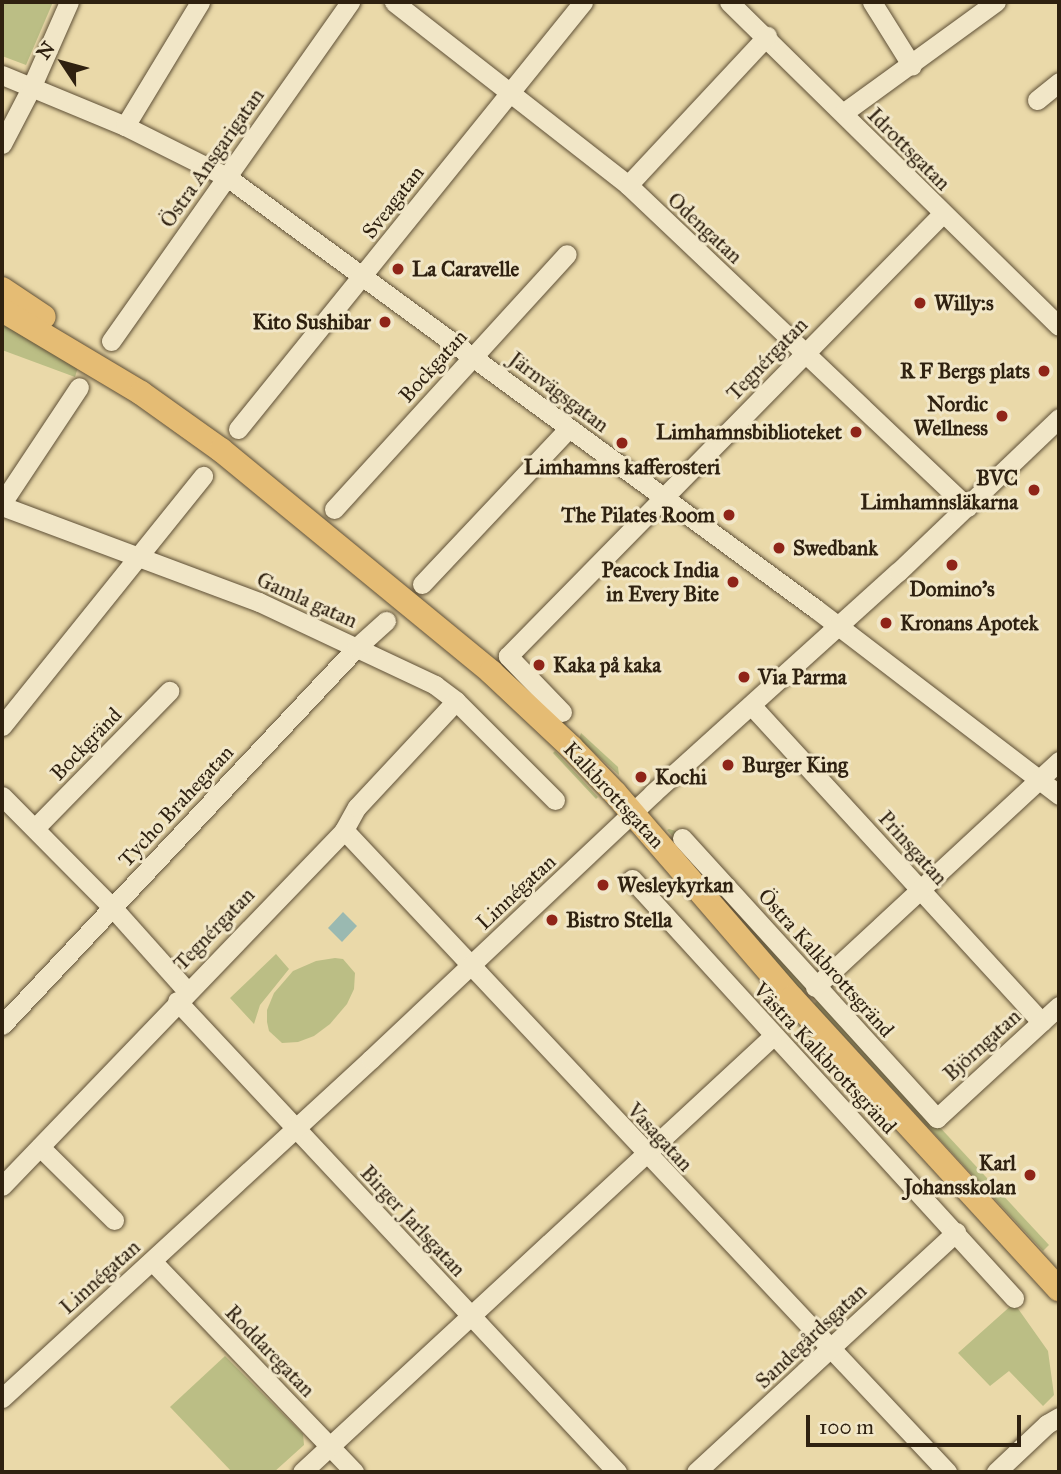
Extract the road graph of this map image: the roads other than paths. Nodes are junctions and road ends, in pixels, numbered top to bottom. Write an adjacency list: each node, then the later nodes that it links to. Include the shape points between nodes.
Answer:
1 (69, 2): 13 (street)
2 (200, 2): 17 (street)
3 (351, 2): 19 (street, Östra Ansgarigatan)
4 (394, 2): 14 (street, Odengatan)
5 (583, 2): 14 (street, Sveagatan)
6 (729, 2): 9 (street, Idrottsgatan)
7 (872, 2): 10 (street)
8 (996, 2): 10 (street)
9 (767, 36): 16 (street, Idrottsgatan); 20 (street)
10 (912, 66): 16 (street)
11 (2, 75): 13 (street, Järnvägsgatan)
12 (1059, 82): 15 (street)
13 (31, 88): 17 (street, Järnvägsgatan); 18 (street)
14 (509, 91): 20 (street, Odengatan); 23 (street, Sveagatan)
15 (1037, 100)
16 (842, 113): 21 (street, Idrottsgatan)
17 (125, 126): 19 (street, Järnvägsgatan)
18 (2, 144)
19 (227, 177): 23 (street, Järnvägsgatan); 27 (street, Östra Ansgarigatan)
20 (628, 185): 28 (street, Odengatan)
21 (942, 214): 26 (street, Idrottsgatan); 28 (street, Tegnérgatan)
22 (567, 254): 29 (street, Bockgatan)
23 (365, 275): 29 (street, Järnvägsgatan); 34 (street, Sveagatan)
24 (2, 289): 31 (main road, Kalkbrottsgatan, via 99,354)
25 (2, 310): 31 (main road, Kalkbrottsgatan)
26 (1059, 326)
27 (111, 341)
28 (804, 353): 36 (street, Tegnérgatan); 38 (street, Odengatan)
29 (473, 356): 33 (street, Järnvägsgatan); 39 (street, Bockgatan)
30 (79, 387): 37 (street)
31 (141, 393): 55 (main road, Kalkbrottsgatan, via 221,450 491,672)
32 (1059, 418): 38 (street, Linnégatan)
33 (569, 428): 36 (street, Järnvägsgatan); 41 (street)
34 (238, 429)
35 (203, 477): 40 (street)
36 (664, 498): 43 (street, Järnvägsgatan); 48 (street, Tegnérgatan, via 508,656)
37 (2, 505): 40 (street, Gamla gatan)
38 (967, 507): 43 (street, Linnégatan)
39 (334, 509)
40 (141, 556): 44 (street, Gamla gatan); 49 (street)
41 (422, 584)
42 (386, 621): 44 (street, Tycho Brahegatan)
43 (838, 626): 47 (street, Linnégatan); 51 (street, Järnvägsgatan)
44 (357, 647): 46 (street, Gamla gatan, via 435,685); 61 (street, Tycho Brahegatan)
45 (169, 691): 56 (street, Bockgränd)
46 (456, 701): 54 (street, Gamla gatan); 57 (street, Tegnérgatan, via 357,807)
47 (751, 705): 55 (street, Linnégatan); 60 (street, Prinsgatan)
48 (562, 712)
49 (2, 726)
50 (1059, 761): 51 (street)
51 (1037, 780): 52 (street, Järnvägsgatan); 60 (street)
52 (1059, 795)
53 (2, 796): 56 (street, Birger Jarlsgatan)
54 (555, 800)
55 (633, 813): 62 (street, Linnégatan); 77 (main road, Kalkbrottsgatan, via 792,998)
56 (36, 828): 61 (street, Birger Jarlsgatan)
57 (344, 830): 62 (street, Vasagatan); 64 (street, Tegnérgatan)
58 (682, 838): 63 (street, Östra Kalkbrottsgränd)
59 (632, 879): 68 (street, Västra Kalkbrottsgränd)
60 (920, 890): 63 (street); 66 (street, Prinsgatan)
61 (113, 907): 64 (street, Birger Jarlsgatan); 67 (street, Tycho Brahegatan)
62 (470, 967): 70 (street, Linnégatan); 72 (street, Vasagatan)
63 (815, 987): 69 (street, Östra Kalkbrottsgränd)
64 (182, 996): 70 (street, Birger Jarlsgatan); 71 (street, Tegnérgatan)
65 (1059, 1006): 66 (street, Björngatan)
66 (1041, 1022): 69 (street, Björngatan)
67 (2, 1025)
68 (773, 1037): 72 (street); 75 (street, Västra Kalkbrottsgränd)
69 (937, 1118)
70 (296, 1128): 76 (street, Linnégatan); 79 (street, Birger Jarlsgatan)
71 (40, 1147): 73 (street, Tegnérgatan); 74 (street)
72 (646, 1154): 79 (street); 80 (street, Vasagatan)
73 (2, 1186)
74 (114, 1220)
75 (956, 1232): 78 (street, Västra Kalkbrottsgränd); 80 (street, Sandegårdsgatan)
76 (152, 1261): 81 (street, Linnégatan); 83 (street, Roddaregatan)
77 (1059, 1289)
78 (1014, 1298)
79 (471, 1315): 83 (street); 86 (street, Birger Jarlsgatan)
80 (830, 1351): 87 (street, Sandegårdsgatan); 88 (street, Vasagatan)
81 (2, 1398)
82 (1059, 1416): 89 (street)
83 (330, 1447): 84 (street); 85 (street, Roddaregatan)
84 (302, 1472)
85 (354, 1472)
86 (617, 1472)
87 (696, 1472)
88 (947, 1472)
89 (996, 1472)

